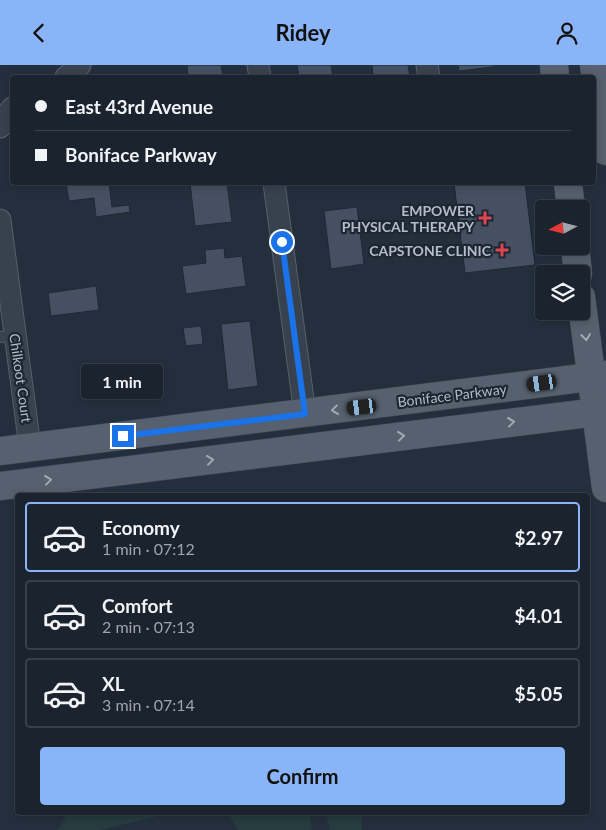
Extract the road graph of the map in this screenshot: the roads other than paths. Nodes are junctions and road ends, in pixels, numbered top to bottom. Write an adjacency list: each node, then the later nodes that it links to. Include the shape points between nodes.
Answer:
1 (80, 65): 2 (street)
2 (68, 75)
3 (596, 79): 6 (main road)
4 (10, 111): 5 (street)
5 (0, 127)
6 (606, 151)
7 (274, 185): 15 (street)
8 (568, 185): 9 (main road)
9 (570, 200)
10 (0, 220): 12 (street, Chilkoot Court)
11 (586, 320): 13 (main road, one-way to 13)
12 (8, 336): 16 (street, Chilkoot Court)
13 (599, 376): 14 (main road); 15 (main road, Boniface Parkway, one-way to 15)
14 (601, 412): 18 (main road, one-way to 14); 19 (main road)
15 (305, 414): 16 (main road, Boniface Parkway)
16 (30, 447): 17 (main road, Boniface Parkway)
17 (0, 451)
18 (0, 486)
19 (606, 488)

